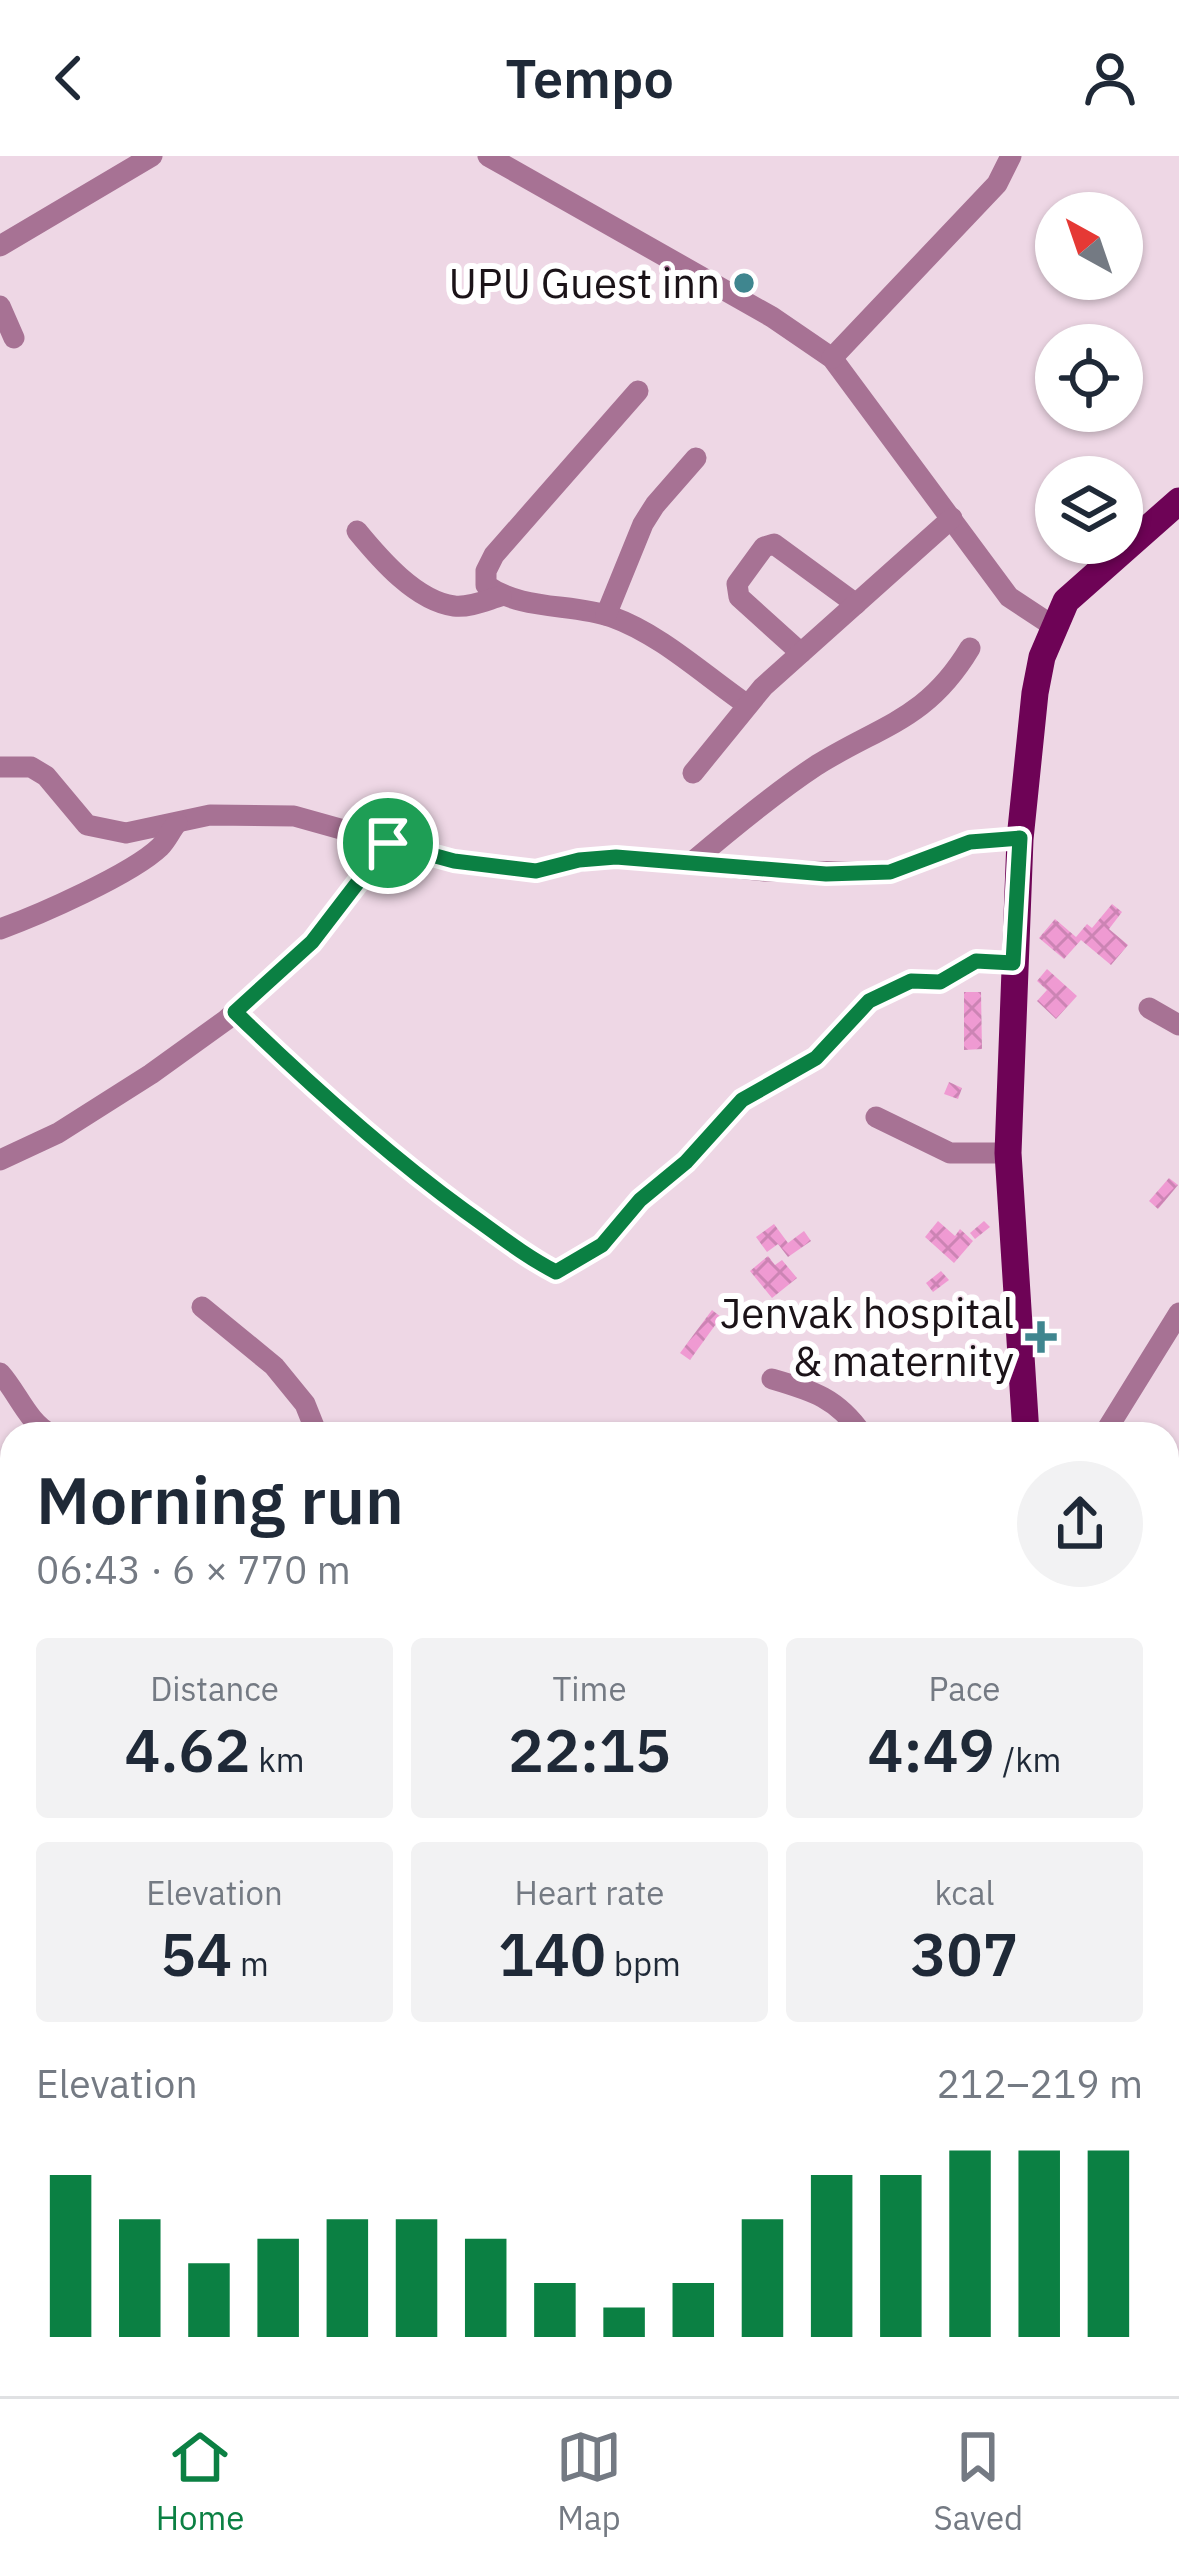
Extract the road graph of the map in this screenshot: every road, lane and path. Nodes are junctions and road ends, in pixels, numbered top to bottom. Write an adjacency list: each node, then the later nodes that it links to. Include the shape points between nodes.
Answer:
1 (152, 156): 4 (street)
2 (488, 156): 7 (street)
3 (1011, 156): 7 (street, via 997,184)
4 (0, 246)
5 (0, 306): 6 (street)
6 (14, 338)
7 (832, 358): 11 (street)
8 (638, 392): 13 (street, via 494,555 486,585)
9 (696, 458): 15 (street, via 643,524)
10 (1179, 501): 16 (main road, via 1075,592)
11 (952, 518): 14 (street); 16 (street, via 1009,597)
12 (357, 531): 13 (street, via 401,579 445,604)
13 (501, 596): 15 (street)
14 (856, 604): 18 (street); 18 (street, via 774,544 764,547 737,584 739,597)
15 (606, 615): 19 (street)
16 (1053, 626): 23 (main road, via 1035,693)
17 (970, 647): 25 (street, via 925,703 818,765)
18 (801, 652): 19 (street)
19 (746, 704): 21 (street)
20 (0, 767): 22 (street, via 46,776 87,825 126,833)
21 (693, 773)
22 (176, 823): 24 (street, via 209,815 294,816); 26 (street, via 160,847 122,871)
23 (1020, 838): 25 (street, via 970,842 890,872); 27 (main road)
24 (388, 843): 25 (street, via 536,871 616,857); 29 (street, via 312,942)
25 (691, 862)
26 (0, 929)
27 (1013, 963): 29 (street, via 976,961 940,982 911,981 869,1001 816,1058 742,1100 602,1245 556,1272 421,1178); 32 (main road)
28 (1149, 1008): 30 (street)
29 (235, 1012): 33 (street, via 152,1074)
30 (1179, 1025)
31 (876, 1117): 32 (street, via 950,1153)
32 (1008, 1153): 41 (main road)
33 (0, 1160)
34 (202, 1307): 39 (street, via 274,1366)
35 (1179, 1313): 42 (street)
36 (0, 1373): 38 (street)
37 (772, 1379): 40 (street, via 845,1410)
38 (34, 1422)
39 (312, 1422)
40 (854, 1422)
41 (1024, 1422)
42 (1112, 1422)

